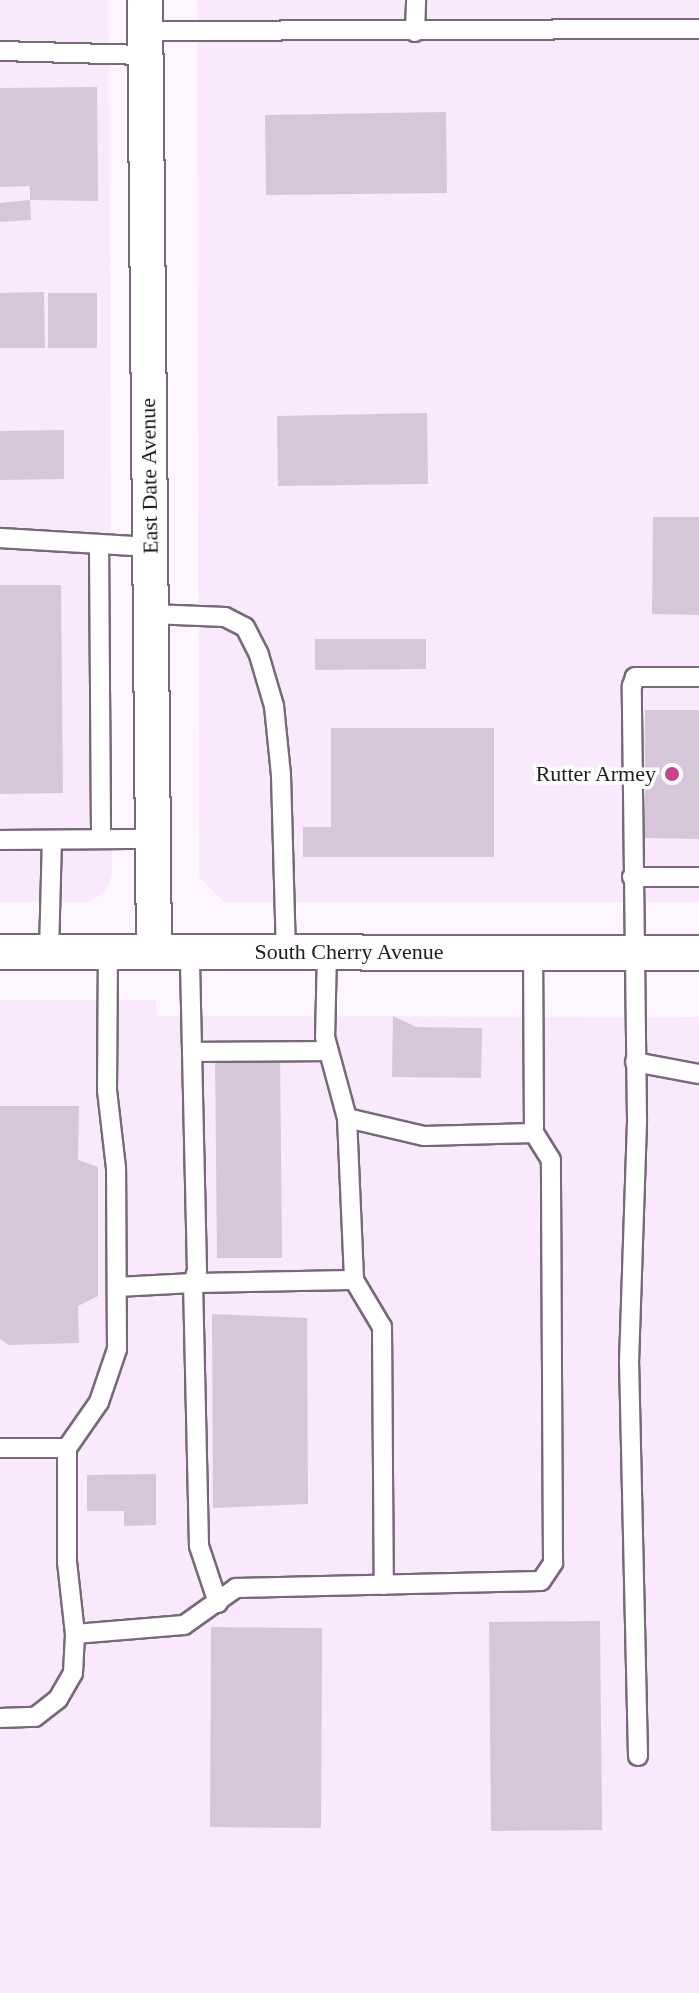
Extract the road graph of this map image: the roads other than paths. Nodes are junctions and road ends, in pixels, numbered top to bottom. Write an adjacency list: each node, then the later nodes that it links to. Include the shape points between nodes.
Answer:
1 (416, 0): 4 (lane)
2 (145, 29): 4 (lane); 5 (lane); 8 (street, East Date Avenue)
3 (699, 29): 4 (lane)
4 (415, 32)
5 (0, 51)
6 (0, 538): 7 (lane)
7 (99, 544): 8 (lane); 11 (lane)
8 (150, 547): 9 (street, East Date Avenue)
9 (151, 614): 12 (street, East Date Avenue); 22 (lane, via 225,617 245,627 259,655 274,706 281,775)
10 (699, 677): 15 (lane, via 635,677)
11 (101, 839): 12 (lane); 14 (lane)
12 (153, 839): 20 (street, East Date Avenue)
13 (0, 840): 14 (lane)
14 (52, 840): 18 (lane)
15 (632, 877): 16 (lane); 25 (lane)
16 (699, 877)
17 (0, 952): 18 (street, South Cherry Avenue)
18 (49, 952): 19 (street, South Cherry Avenue)
19 (108, 952): 20 (street, South Cherry Avenue); 35 (lane, via 107,1090 116,1168)
20 (154, 952): 21 (street, South Cherry Avenue)
21 (190, 952): 22 (street, South Cherry Avenue); 28 (lane)
22 (286, 952): 23 (street, South Cherry Avenue)
23 (327, 952): 24 (street, South Cherry Avenue); 27 (lane)
24 (533, 953): 25 (street, South Cherry Avenue); 32 (lane)
25 (632, 953): 26 (street, South Cherry Avenue); 29 (lane)
26 (699, 953)
27 (328, 1051): 28 (lane); 31 (lane)
28 (192, 1052): 34 (lane)
29 (635, 1062): 30 (lane); 42 (lane, via 629,1379)
30 (699, 1074)
31 (347, 1118): 32 (lane, via 424,1136); 33 (lane)
32 (534, 1133): 38 (lane, via 551,1160 553,1563 541,1581)
33 (354, 1280): 34 (lane); 38 (lane, via 382,1327)
34 (193, 1283): 35 (lane); 39 (lane, via 199,1546)
35 (117, 1287): 37 (lane, via 117,1349 99,1402)
36 (0, 1448): 37 (lane)
37 (67, 1448): 40 (lane, via 67,1561)
38 (384, 1585): 39 (lane, via 236,1588)
39 (218, 1603): 40 (lane, via 184,1625)
40 (75, 1634): 41 (lane, via 73,1673 58,1699 35,1717)
41 (0, 1718)
42 (638, 1756)

